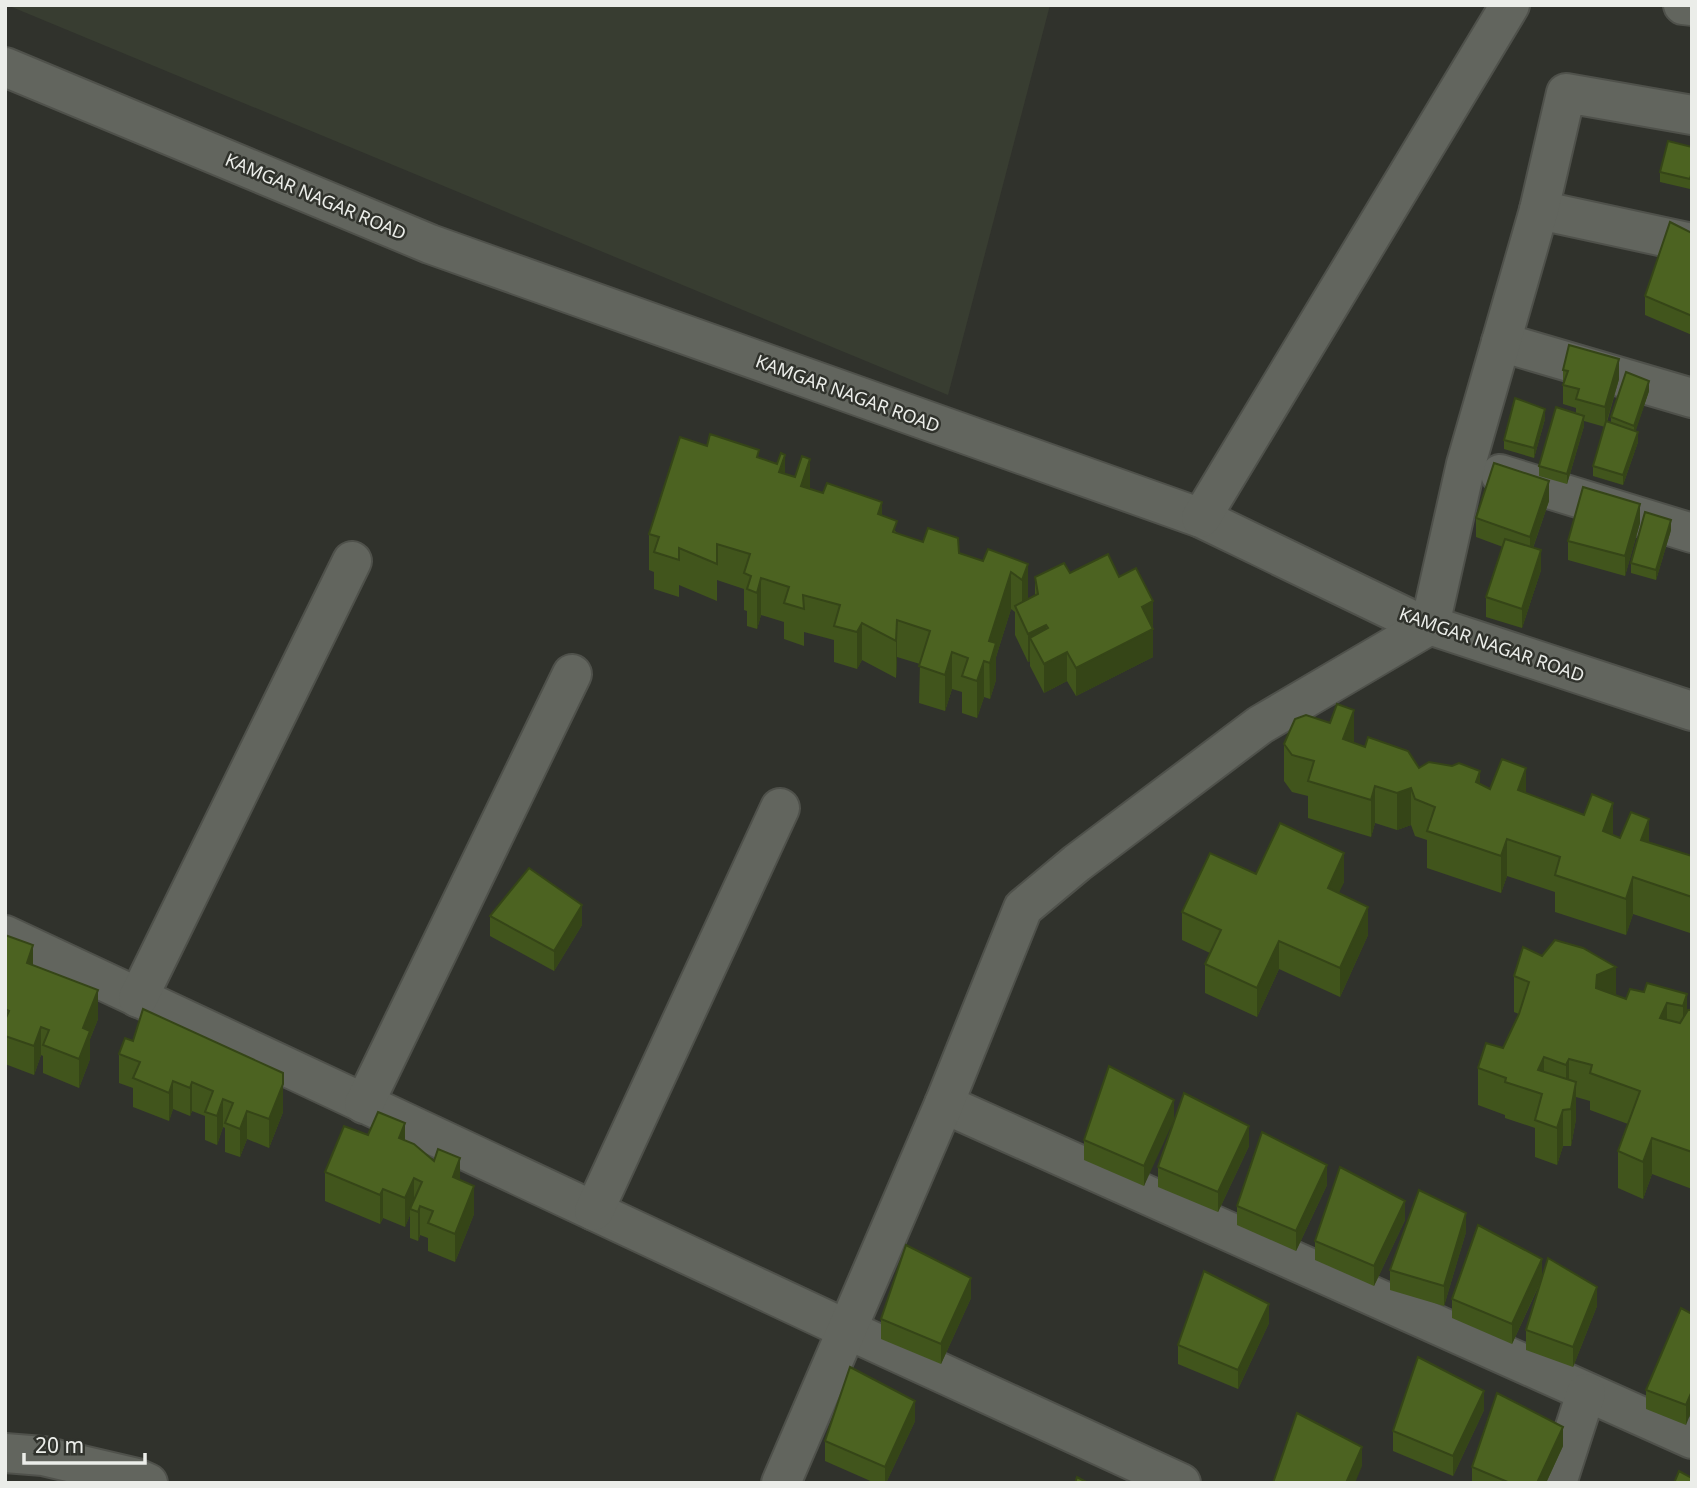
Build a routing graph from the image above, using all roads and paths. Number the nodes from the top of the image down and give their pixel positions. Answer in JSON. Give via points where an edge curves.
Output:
{"nodes":[{"id":1,"x":1510,"y":5,"type":"edge"},
{"id":2,"x":1683,"y":5,"type":"edge"},
{"id":3,"x":1692,"y":6,"type":"edge"},
{"id":4,"x":5,"y":66,"type":"edge"},
{"id":5,"x":1692,"y":115,"type":"edge"},
{"id":6,"x":1539,"y":210,"type":"junction"},
{"id":7,"x":1692,"y":243,"type":"edge"},
{"id":8,"x":1501,"y":342,"type":"junction"},
{"id":9,"x":1692,"y":398,"type":"edge"},
{"id":10,"x":1466,"y":464,"type":"junction"},
{"id":11,"x":1201,"y":518,"type":"junction"},
{"id":12,"x":1692,"y":533,"type":"edge"},
{"id":13,"x":352,"y":561,"type":"dead end"},
{"id":14,"x":1430,"y":625,"type":"junction"},
{"id":15,"x":572,"y":674,"type":"dead end"},
{"id":16,"x":1689,"y":708,"type":"edge"},
{"id":17,"x":780,"y":808,"type":"dead end"},
{"id":18,"x":5,"y":935,"type":"edge"},
{"id":19,"x":138,"y":998,"type":"junction"},
{"id":20,"x":365,"y":1104,"type":"junction"},
{"id":21,"x":944,"y":1104,"type":"junction"},
{"id":22,"x":594,"y":1211,"type":"junction"},
{"id":23,"x":846,"y":1329,"type":"junction"},
{"id":24,"x":1586,"y":1393,"type":"junction"},
{"id":25,"x":1692,"y":1439,"type":"edge"},
{"id":26,"x":5,"y":1453,"type":"edge"},
{"id":27,"x":148,"y":1483,"type":"edge"},
{"id":28,"x":781,"y":1483,"type":"edge"},
{"id":29,"x":1181,"y":1483,"type":"edge"},
{"id":30,"x":1557,"y":1483,"type":"edge"}],
"edges":[{"from":1,"to":11,"type":"street"},
{"from":2,"to":3,"type":"street"},
{"from":4,"to":11,"type":"street","name":"KAMGAR NAGAR ROAD","via":[[430,244]]},
{"from":5,"to":6,"type":"street","via":[[1566,93]]},
{"from":6,"to":7,"type":"street"},
{"from":6,"to":8,"type":"street"},
{"from":8,"to":9,"type":"street"},
{"from":8,"to":10,"type":"street"},
{"from":10,"to":12,"type":"street"},
{"from":10,"to":14,"type":"street"},
{"from":11,"to":14,"type":"street","name":"KAMGAR NAGAR ROAD"},
{"from":13,"to":19,"type":"street"},
{"from":14,"to":16,"type":"street","name":"KAMGAR NAGAR ROAD"},
{"from":14,"to":21,"type":"street","via":[[1261,725],[1023,908]]},
{"from":15,"to":20,"type":"street"},
{"from":17,"to":22,"type":"street"},
{"from":18,"to":19,"type":"street"},
{"from":19,"to":20,"type":"street"},
{"from":20,"to":22,"type":"street"},
{"from":21,"to":23,"type":"street"},
{"from":21,"to":24,"type":"street"},
{"from":22,"to":23,"type":"street"},
{"from":23,"to":28,"type":"street"},
{"from":23,"to":29,"type":"street"},
{"from":24,"to":25,"type":"street"},
{"from":24,"to":30,"type":"street"},
{"from":26,"to":27,"type":"street","via":[[43,1456]]}]}
